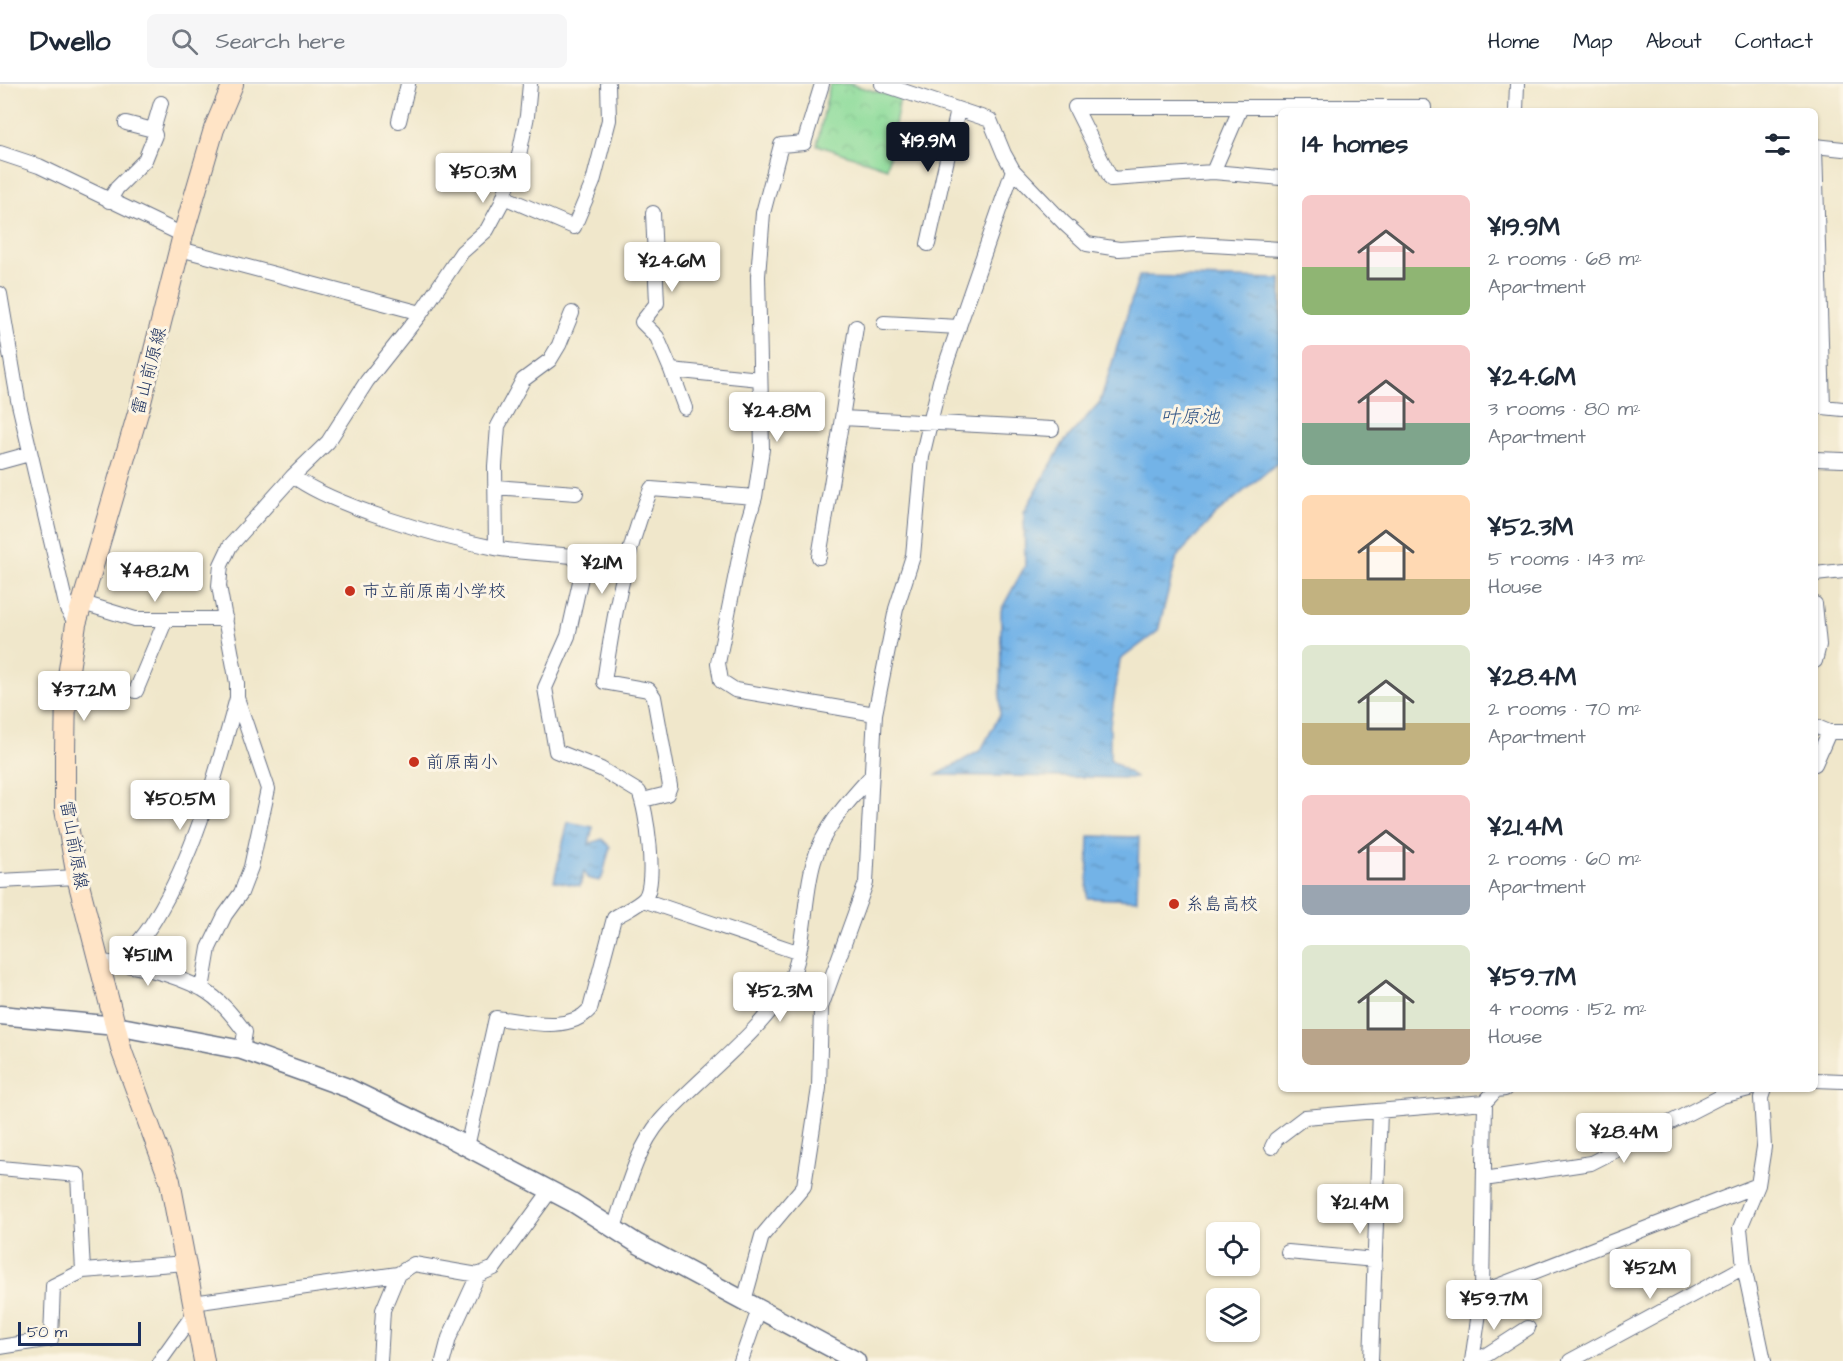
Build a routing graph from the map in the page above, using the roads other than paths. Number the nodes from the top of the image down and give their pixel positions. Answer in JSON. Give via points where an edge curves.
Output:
{"nodes":[{"id":1,"x":233,"y":84,"type":"edge"},
{"id":2,"x":408,"y":84,"type":"edge"},
{"id":3,"x":530,"y":84,"type":"edge"},
{"id":4,"x":608,"y":84,"type":"edge"},
{"id":5,"x":822,"y":84,"type":"edge"},
{"id":6,"x":882,"y":84,"type":"edge"},
{"id":7,"x":1517,"y":84,"type":"edge"},
{"id":8,"x":161,"y":103,"type":"dead end"},
{"id":9,"x":1241,"y":107,"type":"junction"},
{"id":10,"x":1424,"y":108,"type":"edge"},
{"id":11,"x":1516,"y":108,"type":"edge"},
{"id":12,"x":958,"y":110,"type":"junction"},
{"id":13,"x":399,"y":121,"type":"dead end"},
{"id":14,"x":126,"y":123,"type":"dead end"},
{"id":15,"x":153,"y":130,"type":"junction"},
{"id":16,"x":1818,"y":147,"type":"edge"},
{"id":17,"x":1843,"y":149,"type":"edge"},
{"id":18,"x":0,"y":153,"type":"edge"},
{"id":19,"x":1013,"y":170,"type":"junction"},
{"id":20,"x":1213,"y":172,"type":"junction"},
{"id":21,"x":1278,"y":178,"type":"edge"},
{"id":22,"x":504,"y":196,"type":"junction"},
{"id":23,"x":109,"y":201,"type":"junction"},
{"id":24,"x":653,"y":213,"type":"dead end"},
{"id":25,"x":181,"y":242,"type":"junction"},
{"id":26,"x":928,"y":244,"type":"dead end"},
{"id":27,"x":1818,"y":244,"type":"edge"},
{"id":28,"x":1278,"y":249,"type":"edge"},
{"id":29,"x":1,"y":302,"type":"edge"},
{"id":30,"x":421,"y":313,"type":"junction"},
{"id":31,"x":572,"y":313,"type":"dead end"},
{"id":32,"x":884,"y":322,"type":"dead end"},
{"id":33,"x":856,"y":327,"type":"dead end"},
{"id":34,"x":959,"y":327,"type":"junction"},
{"id":35,"x":671,"y":370,"type":"junction"},
{"id":36,"x":760,"y":379,"type":"junction"},
{"id":37,"x":685,"y":408,"type":"dead end"},
{"id":38,"x":1843,"y":408,"type":"edge"},
{"id":39,"x":842,"y":418,"type":"junction"},
{"id":40,"x":931,"y":422,"type":"junction"},
{"id":41,"x":1052,"y":429,"type":"dead end"},
{"id":42,"x":29,"y":454,"type":"junction"},
{"id":43,"x":1818,"y":459,"type":"edge"},
{"id":44,"x":1843,"y":460,"type":"edge"},
{"id":45,"x":0,"y":462,"type":"edge"},
{"id":46,"x":293,"y":476,"type":"junction"},
{"id":47,"x":495,"y":487,"type":"junction"},
{"id":48,"x":576,"y":492,"type":"dead end"},
{"id":49,"x":755,"y":497,"type":"junction"},
{"id":50,"x":496,"y":548,"type":"junction"},
{"id":51,"x":819,"y":557,"type":"dead end"},
{"id":52,"x":1843,"y":571,"type":"edge"},
{"id":53,"x":1818,"y":574,"type":"edge"},
{"id":54,"x":83,"y":603,"type":"junction"},
{"id":55,"x":166,"y":619,"type":"junction"},
{"id":56,"x":226,"y":619,"type":"junction"},
{"id":57,"x":76,"y":624,"type":"junction"},
{"id":58,"x":136,"y":691,"type":"dead end"},
{"id":59,"x":237,"y":698,"type":"junction"},
{"id":60,"x":875,"y":714,"type":"junction"},
{"id":61,"x":1818,"y":727,"type":"edge"},
{"id":62,"x":1836,"y":732,"type":"edge"},
{"id":63,"x":1818,"y":760,"type":"edge"},
{"id":64,"x":872,"y":775,"type":"junction"},
{"id":65,"x":643,"y":800,"type":"junction"},
{"id":66,"x":77,"y":877,"type":"junction"},
{"id":67,"x":0,"y":881,"type":"edge"},
{"id":68,"x":643,"y":900,"type":"junction"},
{"id":69,"x":797,"y":952,"type":"junction"},
{"id":70,"x":99,"y":962,"type":"junction"},
{"id":71,"x":121,"y":963,"type":"junction"},
{"id":72,"x":202,"y":989,"type":"junction"},
{"id":73,"x":0,"y":1015,"type":"edge"},
{"id":74,"x":116,"y":1026,"type":"junction"},
{"id":75,"x":242,"y":1050,"type":"junction"},
{"id":76,"x":1818,"y":1080,"type":"edge"},
{"id":77,"x":1843,"y":1080,"type":"edge"},
{"id":78,"x":1494,"y":1092,"type":"edge"},
{"id":79,"x":1737,"y":1092,"type":"edge"},
{"id":80,"x":1763,"y":1092,"type":"edge"},
{"id":81,"x":1485,"y":1102,"type":"junction"},
{"id":82,"x":1380,"y":1111,"type":"junction"},
{"id":83,"x":1272,"y":1147,"type":"dead end"},
{"id":84,"x":467,"y":1148,"type":"junction"},
{"id":85,"x":0,"y":1168,"type":"edge"},
{"id":86,"x":1484,"y":1179,"type":"junction"},
{"id":87,"x":1758,"y":1185,"type":"junction"},
{"id":88,"x":550,"y":1191,"type":"junction"},
{"id":89,"x":614,"y":1228,"type":"junction"},
{"id":90,"x":1288,"y":1252,"type":"dead end"},
{"id":91,"x":1375,"y":1260,"type":"junction"},
{"id":92,"x":186,"y":1263,"type":"junction"},
{"id":93,"x":1744,"y":1267,"type":"junction"},
{"id":94,"x":83,"y":1270,"type":"junction"},
{"id":95,"x":398,"y":1274,"type":"junction"},
{"id":96,"x":478,"y":1275,"type":"junction"},
{"id":97,"x":1482,"y":1292,"type":"junction"},
{"id":98,"x":752,"y":1305,"type":"junction"},
{"id":99,"x":194,"y":1308,"type":"junction"},
{"id":100,"x":1528,"y":1328,"type":"dead end"},
{"id":101,"x":0,"y":1347,"type":"edge"},
{"id":102,"x":850,"y":1360,"type":"edge"},
{"id":103,"x":1761,"y":1360,"type":"edge"},
{"id":104,"x":160,"y":1361,"type":"edge"},
{"id":105,"x":204,"y":1361,"type":"edge"},
{"id":106,"x":380,"y":1361,"type":"edge"},
{"id":107,"x":443,"y":1361,"type":"edge"},
{"id":108,"x":741,"y":1361,"type":"edge"},
{"id":109,"x":1371,"y":1361,"type":"edge"},
{"id":110,"x":1472,"y":1361,"type":"edge"},
{"id":111,"x":1477,"y":1361,"type":"edge"},
{"id":112,"x":1570,"y":1361,"type":"edge"}],
"edges":[{"from":1,"to":25,"type":"main road","name":"雷山前原線","via":[[214,129]]},
{"from":2,"to":13,"type":"street"},
{"from":3,"to":22,"type":"street","via":[[524,134]]},
{"from":4,"to":22,"type":"street","via":[[609,120],[593,182],[574,227]]},
{"from":5,"to":36,"type":"street","via":[[804,143],[781,145],[763,213],[758,276]]},
{"from":6,"to":12,"type":"street"},
{"from":7,"to":11,"type":"street"},
{"from":8,"to":15,"type":"street"},
{"from":9,"to":10,"type":"street"},
{"from":9,"to":20,"type":"street"},
{"from":9,"to":20,"type":"street","via":[[1075,107],[1111,179]]},
{"from":12,"to":19,"type":"street","via":[[990,120]]},
{"from":12,"to":26,"type":"street"},
{"from":14,"to":15,"type":"street"},
{"from":15,"to":23,"type":"street","via":[[155,135],[145,160]]},
{"from":16,"to":17,"type":"street"},
{"from":18,"to":23,"type":"street","via":[[39,166]]},
{"from":19,"to":28,"type":"street","via":[[1087,244],[1119,249],[1195,244]]},
{"from":19,"to":34,"type":"street"},
{"from":20,"to":21,"type":"street"},
{"from":22,"to":30,"type":"street","via":[[488,230],[462,252]]},
{"from":23,"to":25,"type":"street"},
{"from":24,"to":35,"type":"street","via":[[657,303],[642,322],[657,337]]},
{"from":25,"to":30,"type":"street"},
{"from":25,"to":54,"type":"main road","name":"雷山前原線","via":[[140,406]]},
{"from":27,"to":38,"type":"street","via":[[1823,407]]},
{"from":29,"to":42,"type":"street"},
{"from":30,"to":46,"type":"street","via":[[367,381],[328,442]]},
{"from":31,"to":47,"type":"street","via":[[559,345],[549,360],[523,380],[498,426]]},
{"from":32,"to":34,"type":"street"},
{"from":33,"to":39,"type":"street"},
{"from":34,"to":40,"type":"street"},
{"from":35,"to":36,"type":"street"},
{"from":35,"to":37,"type":"street"},
{"from":36,"to":49,"type":"street","via":[[762,449]]},
{"from":39,"to":40,"type":"street"},
{"from":39,"to":51,"type":"street"},
{"from":40,"to":41,"type":"street"},
{"from":40,"to":60,"type":"street","via":[[922,457],[913,556],[896,609]]},
{"from":42,"to":45,"type":"street"},
{"from":42,"to":57,"type":"street","via":[[67,609]]},
{"from":43,"to":44,"type":"street"},
{"from":46,"to":50,"type":"street","via":[[304,485],[363,509]]},
{"from":46,"to":56,"type":"street","via":[[230,546],[221,565],[219,586]]},
{"from":47,"to":48,"type":"street"},
{"from":47,"to":50,"type":"street"},
{"from":49,"to":60,"type":"street","via":[[718,663],[721,681],[735,690]]},
{"from":49,"to":65,"type":"street","via":[[651,489],[633,533],[616,601],[604,682],[649,690],[654,697],[670,786],[667,794]]},
{"from":50,"to":65,"type":"street","via":[[572,555],[583,568],[568,636],[545,688],[556,751],[633,786]]},
{"from":52,"to":53,"type":"street"},
{"from":54,"to":55,"type":"street","via":[[135,619]]},
{"from":54,"to":57,"type":"main road","name":"雷山前原線"},
{"from":55,"to":56,"type":"street"},
{"from":55,"to":58,"type":"street"},
{"from":56,"to":59,"type":"street"},
{"from":57,"to":66,"type":"main road","name":"雷山前原線","via":[[66,689],[65,809]]},
{"from":59,"to":71,"type":"street","via":[[193,841],[155,920]]},
{"from":59,"to":72,"type":"street","via":[[268,789],[251,867],[241,893],[209,948]]},
{"from":60,"to":64,"type":"street"},
{"from":61,"to":62,"type":"street"},
{"from":62,"to":63,"type":"street"},
{"from":64,"to":69,"type":"street","via":[[831,822],[814,860]]},
{"from":64,"to":98,"type":"street","via":[[866,883],[821,1007],[819,1088],[804,1186],[762,1236]]},
{"from":65,"to":68,"type":"street","via":[[651,855]]},
{"from":66,"to":67,"type":"street"},
{"from":66,"to":70,"type":"main road","name":"雷山前原線"},
{"from":68,"to":69,"type":"street"},
{"from":68,"to":84,"type":"street","via":[[614,918],[590,1009],[581,1019],[556,1024],[496,1018]]},
{"from":69,"to":89,"type":"street","via":[[789,983],[769,1011],[659,1122],[642,1151]]},
{"from":70,"to":71,"type":"street"},
{"from":70,"to":74,"type":"main road","name":"雷山前原線"},
{"from":71,"to":72,"type":"street"},
{"from":72,"to":75,"type":"street","via":[[228,1010],[244,1032]]},
{"from":73,"to":74,"type":"street"},
{"from":74,"to":75,"type":"street"},
{"from":74,"to":92,"type":"main road","name":"雷山前原線","via":[[170,1181]]},
{"from":75,"to":84,"type":"street","via":[[348,1088]]},
{"from":76,"to":77,"type":"street"},
{"from":78,"to":81,"type":"street"},
{"from":79,"to":86,"type":"street","via":[[1722,1096],[1591,1163]]},
{"from":80,"to":87,"type":"street","via":[[1764,1147]]},
{"from":81,"to":82,"type":"street"},
{"from":81,"to":86,"type":"street"},
{"from":82,"to":83,"type":"street","via":[[1305,1117],[1276,1139]]},
{"from":82,"to":91,"type":"street"},
{"from":84,"to":88,"type":"street"},
{"from":85,"to":94,"type":"street","via":[[78,1175]]},
{"from":86,"to":97,"type":"street"},
{"from":87,"to":93,"type":"street","via":[[1740,1228]]},
{"from":87,"to":97,"type":"street"},
{"from":88,"to":89,"type":"street"},
{"from":88,"to":96,"type":"street","via":[[494,1268]]},
{"from":89,"to":98,"type":"street"},
{"from":90,"to":91,"type":"street"},
{"from":91,"to":109,"type":"street"},
{"from":92,"to":94,"type":"street"},
{"from":92,"to":99,"type":"main road","name":"雷山前原線"},
{"from":93,"to":103,"type":"street"},
{"from":93,"to":112,"type":"street"},
{"from":94,"to":101,"type":"street","via":[[53,1286],[51,1339]]},
{"from":95,"to":96,"type":"street","via":[[414,1264]]},
{"from":95,"to":99,"type":"street"},
{"from":95,"to":106,"type":"street","via":[[383,1310]]},
{"from":96,"to":107,"type":"street","via":[[449,1338]]},
{"from":97,"to":110,"type":"street"},
{"from":98,"to":102,"type":"street"},
{"from":98,"to":108,"type":"street"},
{"from":99,"to":104,"type":"street"},
{"from":99,"to":105,"type":"main road","name":"雷山前原線"},
{"from":100,"to":111,"type":"street"}]}
